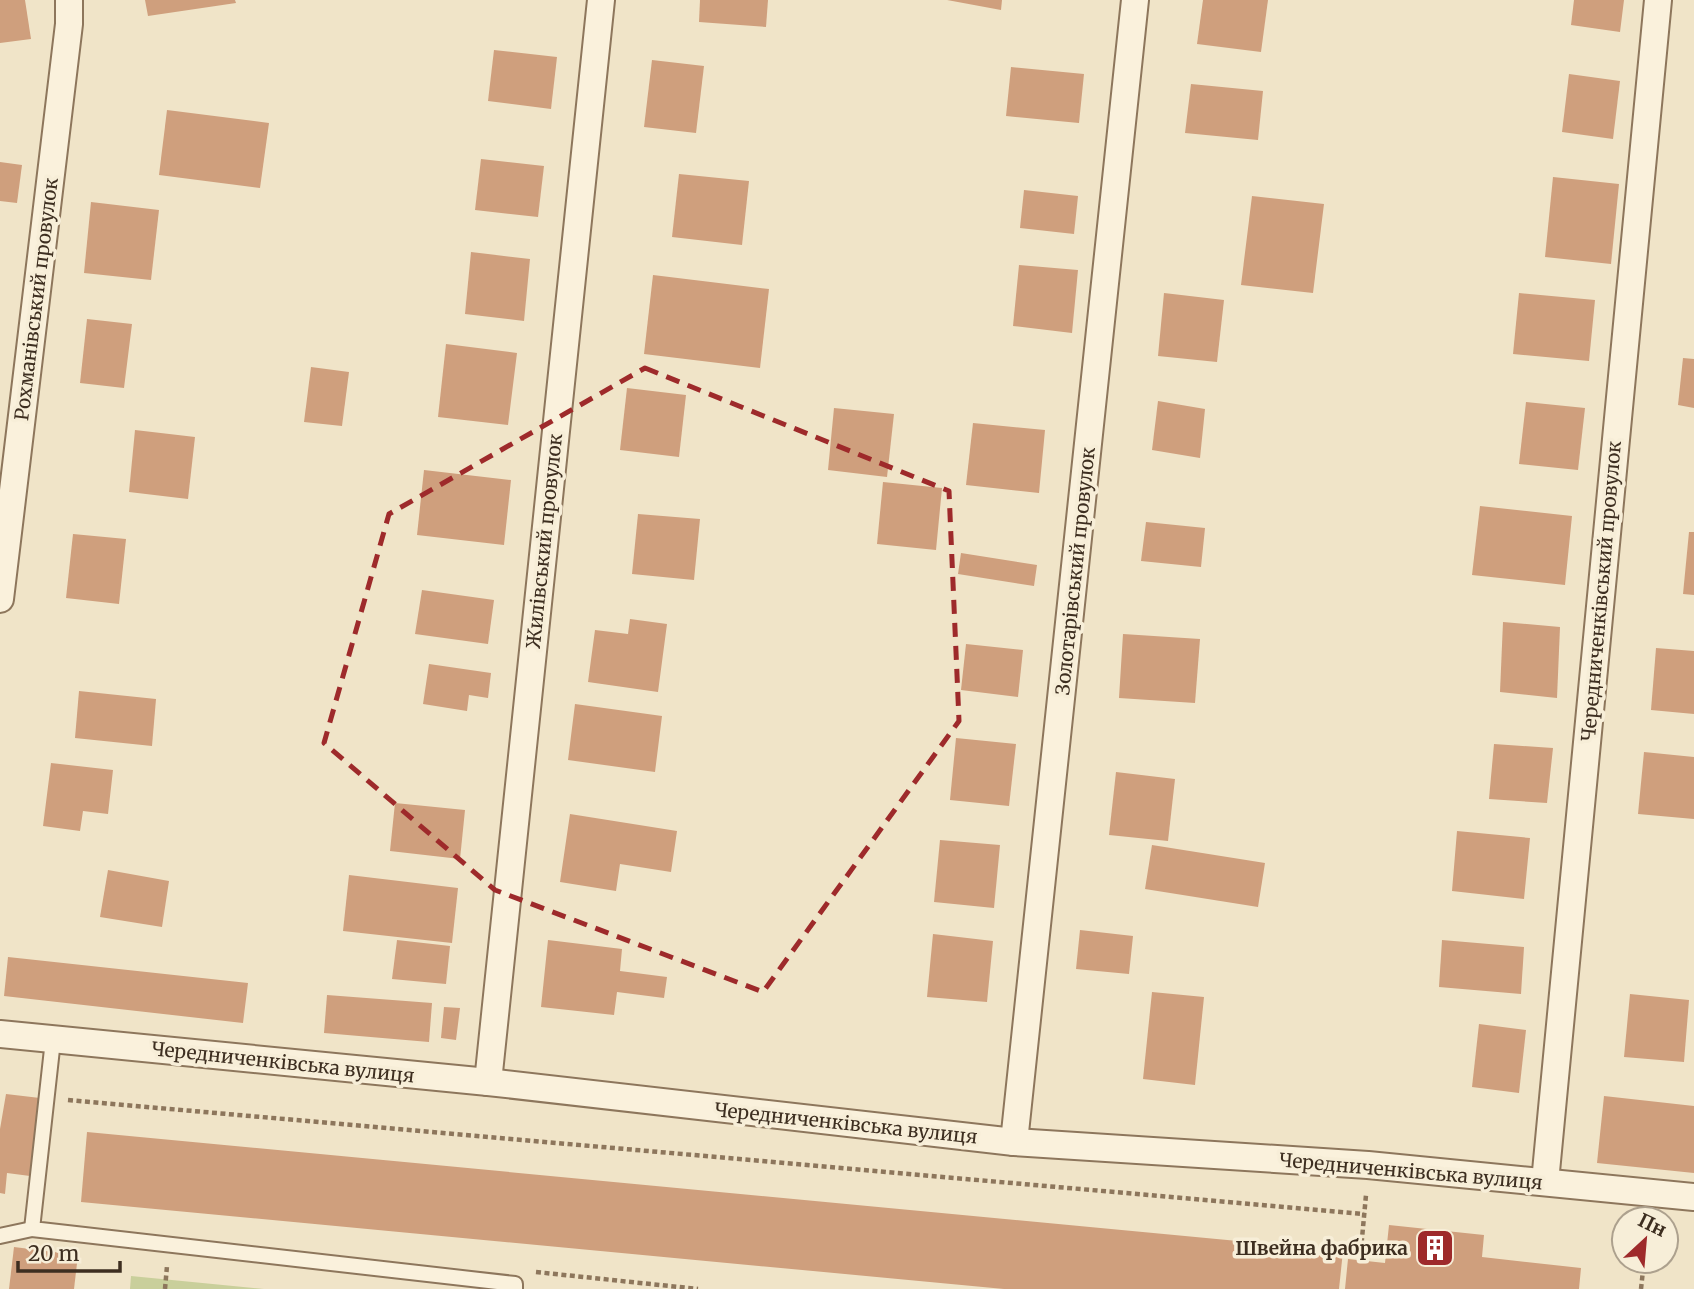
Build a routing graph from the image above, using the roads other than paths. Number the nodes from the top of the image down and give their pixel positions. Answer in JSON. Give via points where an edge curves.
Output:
{"nodes":[{"id":1,"x":69,"y":0,"type":"edge"},
{"id":2,"x":601,"y":0,"type":"edge"},
{"id":3,"x":1135,"y":0,"type":"edge"},
{"id":4,"x":1658,"y":0,"type":"edge"},
{"id":5,"x":0,"y":599,"type":"edge"},
{"id":6,"x":0,"y":1034,"type":"edge"},
{"id":7,"x":53,"y":1040,"type":"junction"},
{"id":8,"x":488,"y":1082,"type":"junction"},
{"id":9,"x":1014,"y":1142,"type":"junction"},
{"id":10,"x":1545,"y":1182,"type":"junction"},
{"id":11,"x":1694,"y":1197,"type":"edge"},
{"id":12,"x":32,"y":1229,"type":"junction"},
{"id":13,"x":0,"y":1236,"type":"edge"},
{"id":14,"x":515,"y":1289,"type":"edge"}],
"edges":[{"from":1,"to":5,"type":"street","name":"Рохманівський провулок"},
{"from":2,"to":8,"type":"street","name":"Жилівський провулок"},
{"from":3,"to":9,"type":"street","name":"Золотарівський провулок"},
{"from":4,"to":10,"type":"street","name":"Чередниченківський провулок"},
{"from":6,"to":7,"type":"street","name":"Чередниченківська вулиця"},
{"from":7,"to":8,"type":"street","name":"Чередниченківська вулиця"},
{"from":7,"to":12,"type":"lane"},
{"from":8,"to":9,"type":"street","name":"Чередниченківська вулиця"},
{"from":9,"to":10,"type":"street","name":"Чередниченківська вулиця","via":[[1368,1165]]},
{"from":10,"to":11,"type":"street","name":"Чередниченківська вулиця"},
{"from":12,"to":13,"type":"lane"},
{"from":12,"to":14,"type":"lane","via":[[515,1284]]}]}
